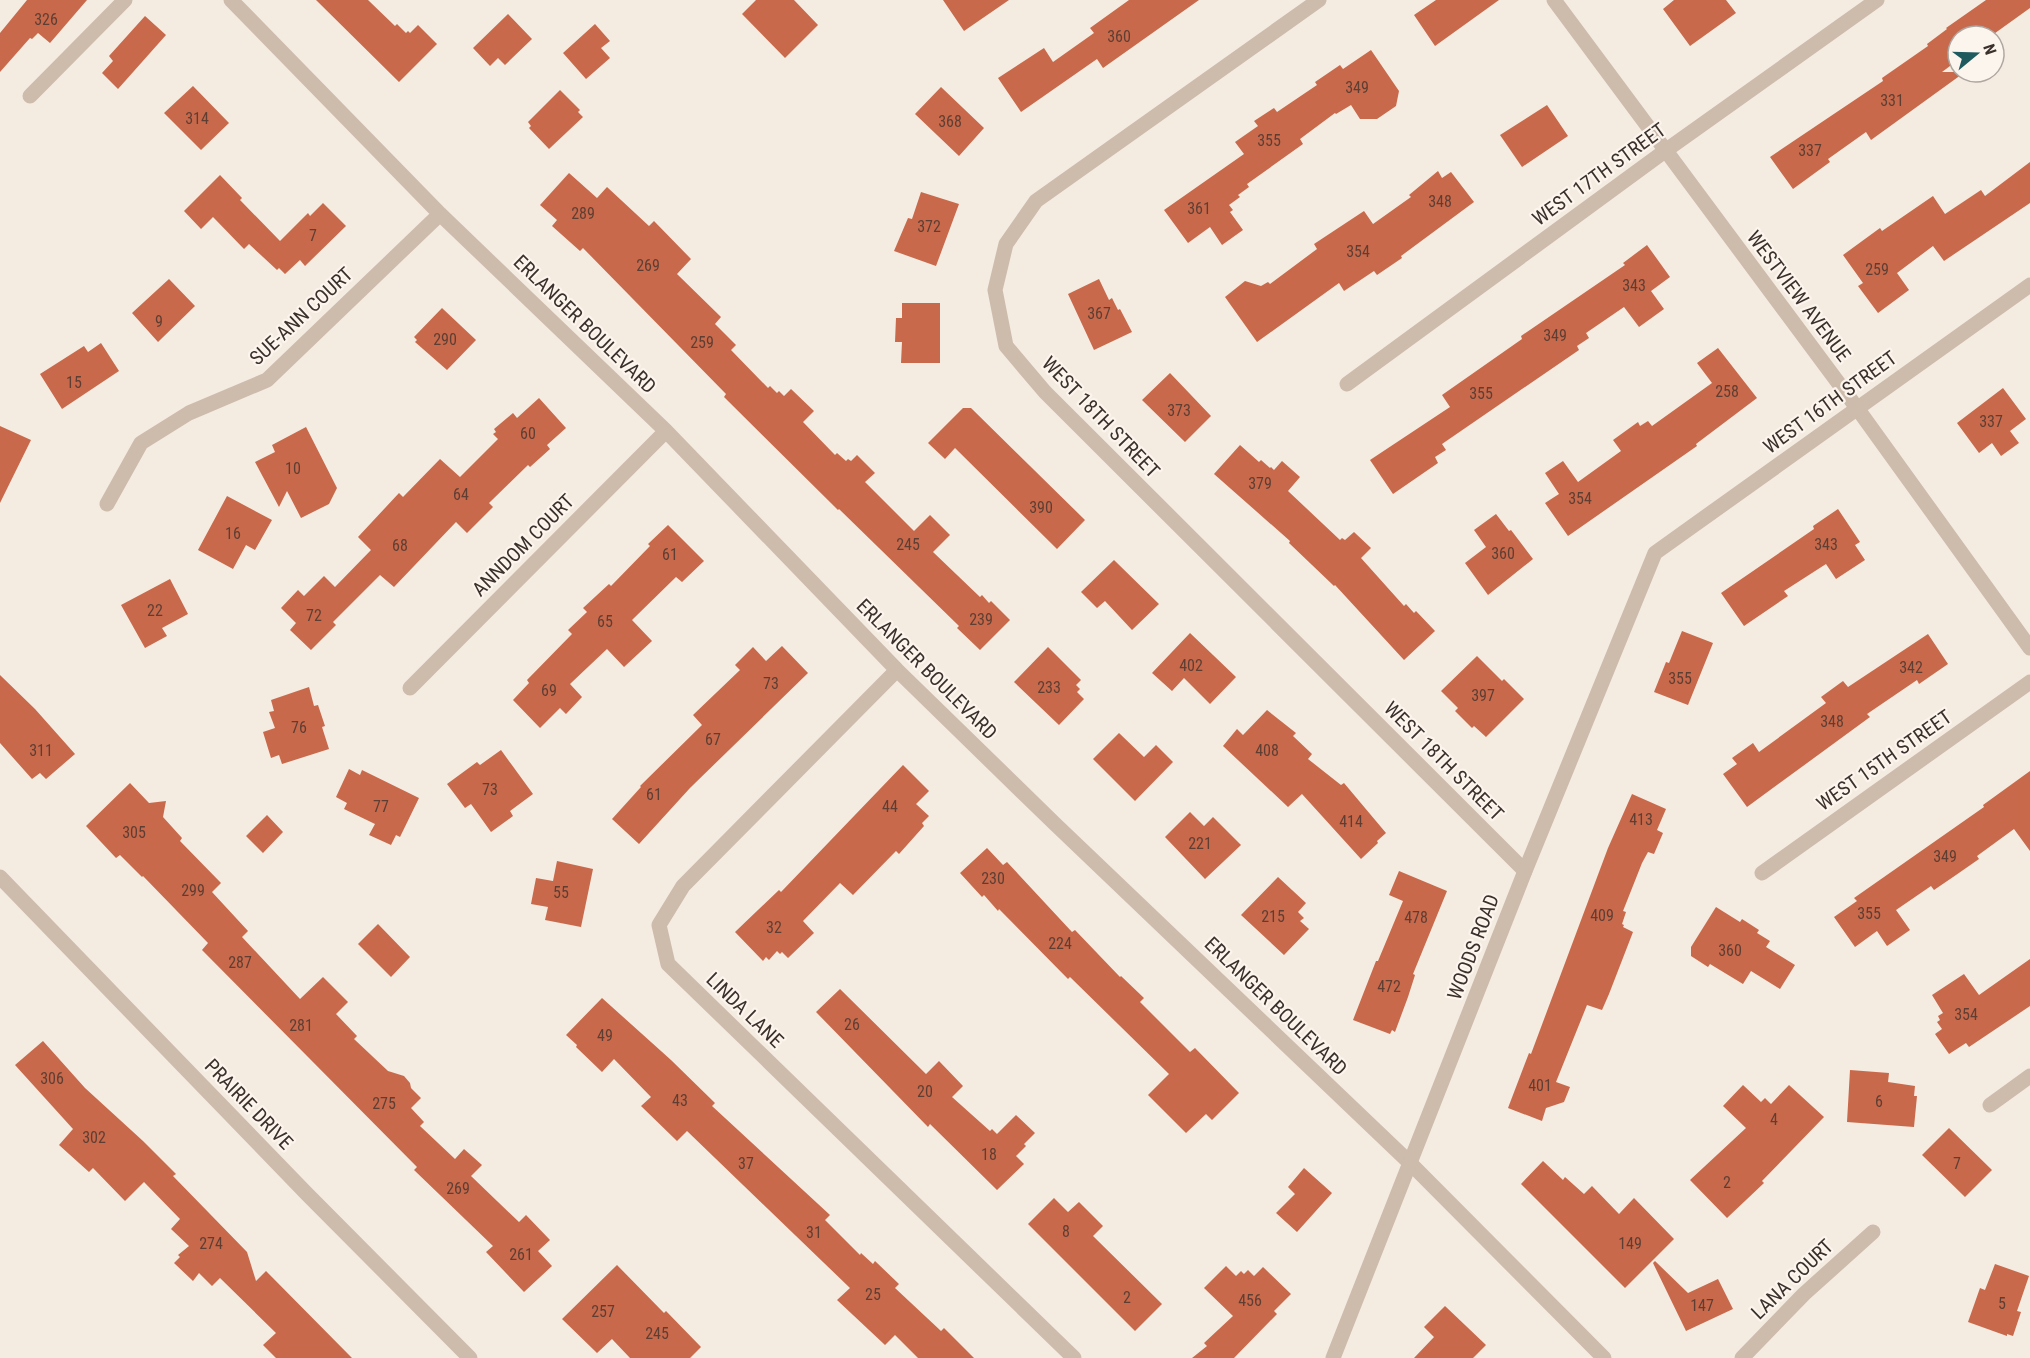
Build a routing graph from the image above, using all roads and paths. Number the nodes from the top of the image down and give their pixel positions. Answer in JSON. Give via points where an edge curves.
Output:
{"nodes":[{"id":1,"x":125,"y":0,"type":"edge"},
{"id":2,"x":231,"y":0,"type":"edge"},
{"id":3,"x":1319,"y":0,"type":"edge"},
{"id":4,"x":1554,"y":0,"type":"edge"},
{"id":5,"x":1877,"y":0,"type":"edge"},
{"id":6,"x":30,"y":96,"type":"dead end"},
{"id":7,"x":1665,"y":151,"type":"junction"},
{"id":8,"x":440,"y":214,"type":"junction"},
{"id":9,"x":2030,"y":285,"type":"edge"},
{"id":10,"x":1347,"y":384,"type":"dead end"},
{"id":11,"x":1857,"y":408,"type":"junction"},
{"id":12,"x":666,"y":431,"type":"junction"},
{"id":13,"x":107,"y":504,"type":"dead end"},
{"id":14,"x":1655,"y":553,"type":"joint"},
{"id":15,"x":2030,"y":648,"type":"edge"},
{"id":16,"x":897,"y":670,"type":"junction"},
{"id":17,"x":2030,"y":682,"type":"edge"},
{"id":18,"x":411,"y":688,"type":"dead end"},
{"id":19,"x":1525,"y":871,"type":"junction"},
{"id":20,"x":1762,"y":873,"type":"dead end"},
{"id":21,"x":0,"y":877,"type":"edge"},
{"id":22,"x":2030,"y":1076,"type":"edge"},
{"id":23,"x":1990,"y":1105,"type":"dead end"},
{"id":24,"x":1410,"y":1163,"type":"junction"},
{"id":25,"x":1873,"y":1232,"type":"dead end"},
{"id":26,"x":470,"y":1358,"type":"edge"},
{"id":27,"x":1074,"y":1358,"type":"edge"},
{"id":28,"x":1333,"y":1358,"type":"edge"},
{"id":29,"x":1604,"y":1358,"type":"edge"},
{"id":30,"x":1742,"y":1358,"type":"edge"}],
"edges":[{"from":1,"to":6,"type":"street"},
{"from":2,"to":8,"type":"street","name":"ERLANGER BOULEVARD"},
{"from":3,"to":19,"type":"street","name":"WEST 18TH STREET","via":[[1036,201],[1006,244],[995,290],[1006,346],[1045,392]]},
{"from":4,"to":7,"type":"street","name":"WESTVIEW AVENUE"},
{"from":5,"to":7,"type":"street","name":"WEST 17TH STREET"},
{"from":7,"to":10,"type":"street","name":"WEST 17TH STREET"},
{"from":7,"to":11,"type":"street","name":"WESTVIEW AVENUE"},
{"from":8,"to":12,"type":"street","name":"ERLANGER BOULEVARD"},
{"from":8,"to":13,"type":"street","name":"SUE-ANN COURT","via":[[267,380],[189,413],[141,443]]},
{"from":9,"to":11,"type":"street","name":"WEST 16TH STREET"},
{"from":11,"to":14,"type":"street","name":"WEST 16TH STREET"},
{"from":11,"to":15,"type":"street","name":"WESTVIEW AVENUE"},
{"from":12,"to":16,"type":"street","name":"ERLANGER BOULEVARD"},
{"from":12,"to":18,"type":"street","name":"ANNDOM COURT"},
{"from":14,"to":19,"type":"street","name":"WOODS ROAD"},
{"from":16,"to":24,"type":"street","name":"ERLANGER BOULEVARD"},
{"from":16,"to":27,"type":"street","name":"LINDA LANE","via":[[683,886],[659,925],[668,964]]},
{"from":17,"to":20,"type":"street","name":"WEST 15TH STREET"},
{"from":19,"to":24,"type":"street","name":"WOODS ROAD"},
{"from":21,"to":26,"type":"street","name":"PRAIRIE DRIVE"},
{"from":22,"to":23,"type":"street"},
{"from":24,"to":28,"type":"street","name":"WOODS ROAD"},
{"from":24,"to":29,"type":"street","name":"ERLANGER BOULEVARD"},
{"from":25,"to":30,"type":"street","name":"LANA COURT","via":[[1804,1294]]}]}
